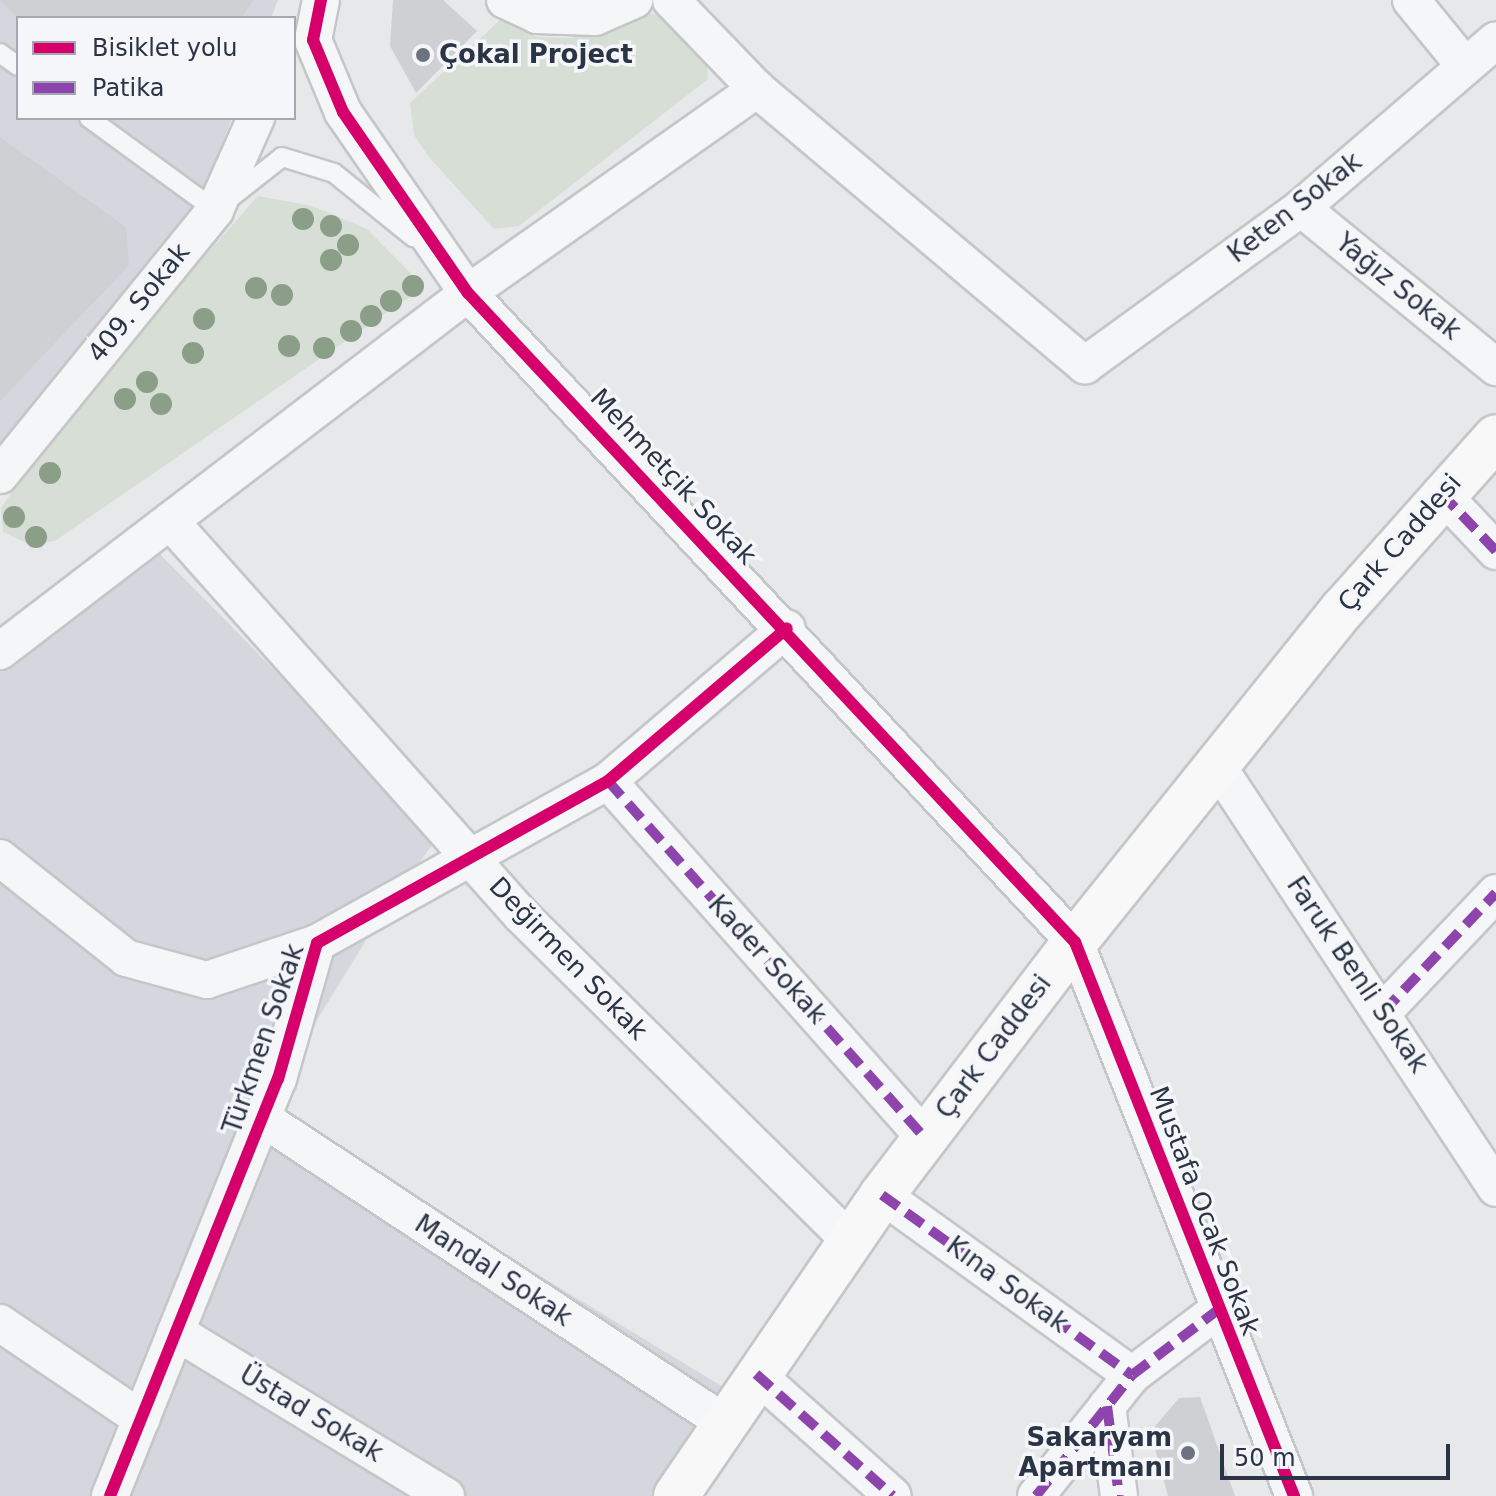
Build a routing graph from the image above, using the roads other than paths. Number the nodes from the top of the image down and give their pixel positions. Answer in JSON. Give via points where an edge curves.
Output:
{"nodes":[{"id":1,"x":309,"y":0,"type":"edge"},
{"id":2,"x":321,"y":0,"type":"edge"},
{"id":3,"x":505,"y":0,"type":"edge"},
{"id":4,"x":634,"y":0,"type":"edge"},
{"id":5,"x":671,"y":0,"type":"edge"},
{"id":6,"x":1411,"y":0,"type":"edge"},
{"id":7,"x":296,"y":28,"type":"edge"},
{"id":8,"x":1496,"y":40,"type":"edge"},
{"id":9,"x":1465,"y":66,"type":"junction"},
{"id":10,"x":757,"y":89,"type":"junction"},
{"id":11,"x":92,"y":120,"type":"edge"},
{"id":12,"x":255,"y":120,"type":"edge"},
{"id":13,"x":1301,"y":208,"type":"junction"},
{"id":14,"x":215,"y":210,"type":"junction"},
{"id":15,"x":468,"y":293,"type":"junction"},
{"id":16,"x":1496,"y":367,"type":"edge"},
{"id":17,"x":1496,"y":437,"type":"edge"},
{"id":18,"x":0,"y":475,"type":"edge"},
{"id":19,"x":1441,"y":493,"type":"junction"},
{"id":20,"x":170,"y":521,"type":"junction"},
{"id":21,"x":1496,"y":551,"type":"edge"},
{"id":22,"x":787,"y":628,"type":"junction"},
{"id":23,"x":0,"y":651,"type":"edge"},
{"id":24,"x":1216,"y":764,"type":"junction"},
{"id":25,"x":608,"y":781,"type":"junction"},
{"id":26,"x":0,"y":858,"type":"edge"},
{"id":27,"x":471,"y":858,"type":"junction"},
{"id":28,"x":1496,"y":893,"type":"edge"},
{"id":29,"x":1075,"y":942,"type":"junction"},
{"id":30,"x":317,"y":943,"type":"junction"},
{"id":31,"x":1383,"y":1012,"type":"junction"},
{"id":32,"x":262,"y":1118,"type":"junction"},
{"id":33,"x":925,"y":1138,"type":"junction"},
{"id":34,"x":1496,"y":1188,"type":"edge"},
{"id":35,"x":882,"y":1195,"type":"junction"},
{"id":36,"x":851,"y":1241,"type":"junction"},
{"id":37,"x":1218,"y":1310,"type":"junction"},
{"id":38,"x":0,"y":1323,"type":"edge"},
{"id":39,"x":176,"y":1332,"type":"junction"},
{"id":40,"x":756,"y":1374,"type":"junction"},
{"id":41,"x":1132,"y":1375,"type":"junction"},
{"id":42,"x":1107,"y":1406,"type":"junction"},
{"id":43,"x":141,"y":1419,"type":"junction"},
{"id":44,"x":725,"y":1423,"type":"junction"},
{"id":45,"x":110,"y":1496,"type":"edge"},
{"id":46,"x":446,"y":1496,"type":"edge"},
{"id":47,"x":676,"y":1496,"type":"edge"},
{"id":48,"x":893,"y":1496,"type":"edge"},
{"id":49,"x":1036,"y":1496,"type":"edge"},
{"id":50,"x":1119,"y":1496,"type":"edge"},
{"id":51,"x":1294,"y":1496,"type":"edge"}],
"edges":[{"from":1,"to":7,"type":"street"},
{"from":2,"to":15,"type":"street","name":"Mehmetçik Sokak","via":[[313,40],[343,112]]},
{"from":3,"to":4,"type":"street","via":[[537,15],[595,17]]},
{"from":5,"to":10,"type":"street"},
{"from":6,"to":9,"type":"street"},
{"from":8,"to":9,"type":"street","name":"Keten Sokak"},
{"from":9,"to":13,"type":"street","name":"Keten Sokak"},
{"from":10,"to":13,"type":"street","name":"Keten Sokak","via":[[1085,365]]},
{"from":10,"to":15,"type":"street"},
{"from":11,"to":14,"type":"lane"},
{"from":12,"to":14,"type":"street","name":"409. Sokak"},
{"from":13,"to":16,"type":"street","name":"Yağız Sokak"},
{"from":14,"to":15,"type":"lane","via":[[282,157],[334,173],[401,224]]},
{"from":14,"to":18,"type":"street","name":"409. Sokak"},
{"from":15,"to":20,"type":"street"},
{"from":15,"to":22,"type":"street","name":"Mehmetçik Sokak"},
{"from":17,"to":19,"type":"main road","name":"Çark Caddesi"},
{"from":19,"to":21,"type":"street"},
{"from":19,"to":24,"type":"main road","name":"Çark Caddesi"},
{"from":20,"to":23,"type":"street"},
{"from":20,"to":27,"type":"street","name":"Değirmen Sokak"},
{"from":22,"to":25,"type":"street","name":"Türkmen Sokak"},
{"from":22,"to":29,"type":"street","name":"Mehmetçik Sokak"},
{"from":24,"to":29,"type":"main road","name":"Çark Caddesi"},
{"from":24,"to":31,"type":"street","name":"Faruk Benli Sokak"},
{"from":25,"to":27,"type":"street","name":"Türkmen Sokak"},
{"from":25,"to":33,"type":"street","name":"Kader Sokak"},
{"from":26,"to":30,"type":"street","via":[[126,958],[207,980]]},
{"from":27,"to":30,"type":"street","name":"Türkmen Sokak"},
{"from":27,"to":36,"type":"street","name":"Değirmen Sokak"},
{"from":28,"to":31,"type":"street"},
{"from":29,"to":33,"type":"main road","name":"Çark Caddesi"},
{"from":29,"to":37,"type":"street","name":"Mustafa Ocak Sokak"},
{"from":30,"to":32,"type":"street","name":"Türkmen Sokak"},
{"from":31,"to":34,"type":"street","name":"Faruk Benli Sokak"},
{"from":32,"to":39,"type":"street","name":"Türkmen Sokak"},
{"from":32,"to":44,"type":"street","name":"Mandal Sokak"},
{"from":33,"to":35,"type":"main road","name":"Çark Caddesi"},
{"from":35,"to":36,"type":"main road","name":"Çark Caddesi"},
{"from":35,"to":41,"type":"street","name":"Kına Sokak"},
{"from":36,"to":40,"type":"main road","name":"Çark Caddesi"},
{"from":37,"to":41,"type":"street"},
{"from":37,"to":51,"type":"street","name":"Mustafa Ocak Sokak"},
{"from":38,"to":43,"type":"street"},
{"from":39,"to":43,"type":"street","name":"Türkmen Sokak"},
{"from":39,"to":46,"type":"street","name":"Üstad Sokak"},
{"from":40,"to":44,"type":"main road","name":"Çark Caddesi"},
{"from":40,"to":48,"type":"street"},
{"from":41,"to":42,"type":"street"},
{"from":42,"to":49,"type":"street"},
{"from":42,"to":50,"type":"street"},
{"from":43,"to":45,"type":"street","name":"Türkmen Sokak"},
{"from":44,"to":47,"type":"main road","name":"Çark Caddesi"}]}
